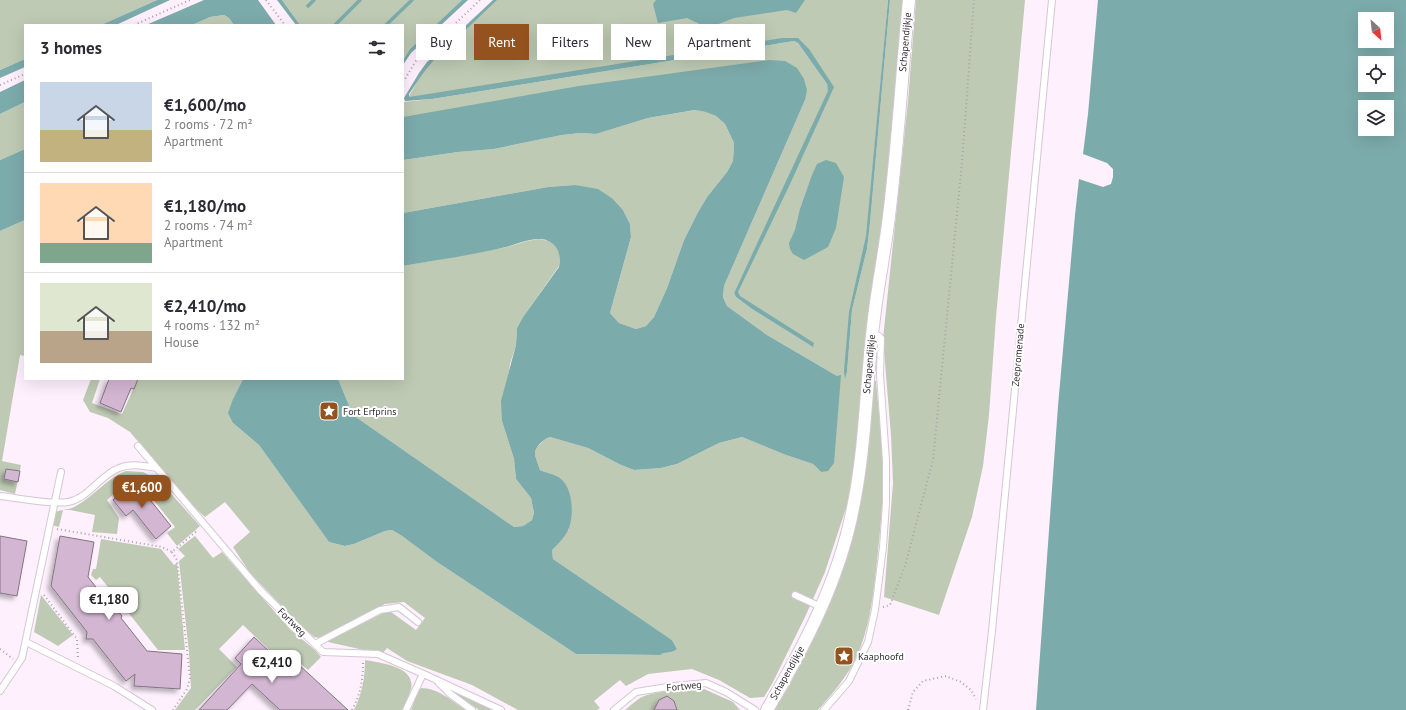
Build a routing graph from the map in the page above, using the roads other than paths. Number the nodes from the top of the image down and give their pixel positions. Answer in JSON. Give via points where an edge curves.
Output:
{"nodes":[{"id":1,"x":909,"y":0,"type":"edge"},
{"id":2,"x":1052,"y":0,"type":"edge"},
{"id":3,"x":872,"y":334,"type":"junction"},
{"id":4,"x":138,"y":446,"type":"dead end"},
{"id":5,"x":156,"y":468,"type":"junction"},
{"id":6,"x":61,"y":472,"type":"dead end"},
{"id":7,"x":0,"y":496,"type":"edge"},
{"id":8,"x":54,"y":502,"type":"junction"},
{"id":9,"x":795,"y":595,"type":"dead end"},
{"id":10,"x":821,"y":607,"type":"junction"},
{"id":11,"x":418,"y":622,"type":"dead end"},
{"id":12,"x":26,"y":642,"type":"junction"},
{"id":13,"x":314,"y":644,"type":"junction"},
{"id":14,"x":423,"y":674,"type":"junction"},
{"id":15,"x":436,"y":679,"type":"junction"},
{"id":16,"x":0,"y":691,"type":"edge"},
{"id":17,"x":152,"y":710,"type":"edge"},
{"id":18,"x":406,"y":710,"type":"edge"},
{"id":19,"x":472,"y":710,"type":"edge"},
{"id":20,"x":501,"y":710,"type":"edge"},
{"id":21,"x":614,"y":710,"type":"edge"},
{"id":22,"x":755,"y":710,"type":"edge"},
{"id":23,"x":767,"y":710,"type":"edge"},
{"id":24,"x":824,"y":710,"type":"edge"},
{"id":25,"x":983,"y":710,"type":"edge"}],
"edges":[{"from":1,"to":3,"type":"street","name":"Schapendijkje","via":[[890,212]]},
{"from":2,"to":25,"type":"lane","name":"Zeepromenade"},
{"from":3,"to":10,"type":"street","name":"Schapendijkje","via":[[863,452],[853,509],[837,568]]},
{"from":3,"to":24,"type":"lane","via":[[877,334],[880,338],[886,461],[884,539],[875,610],[868,642],[849,681]]},
{"from":4,"to":5,"type":"lane","name":"Fortweg"},
{"from":5,"to":8,"type":"lane","via":[[137,465],[119,468],[86,493],[69,501]]},
{"from":5,"to":13,"type":"lane","name":"Fortweg","via":[[260,590]]},
{"from":6,"to":8,"type":"lane"},
{"from":7,"to":8,"type":"lane"},
{"from":8,"to":12,"type":"lane"},
{"from":9,"to":10,"type":"lane"},
{"from":10,"to":23,"type":"street","name":"Schapendijkje","via":[[803,646]]},
{"from":11,"to":13,"type":"lane","via":[[399,607],[380,610]]},
{"from":12,"to":16,"type":"lane","via":[[22,658]]},
{"from":12,"to":17,"type":"lane","via":[[114,686]]},
{"from":13,"to":14,"type":"lane","name":"Fortweg","via":[[323,652],[378,654]]},
{"from":14,"to":15,"type":"lane","name":"Fortweg"},
{"from":14,"to":18,"type":"lane"},
{"from":15,"to":19,"type":"lane","via":[[449,693]]},
{"from":15,"to":20,"type":"lane","name":"Fortweg"},
{"from":21,"to":22,"type":"lane","name":"Fortweg","via":[[636,692],[706,683]]}]}
